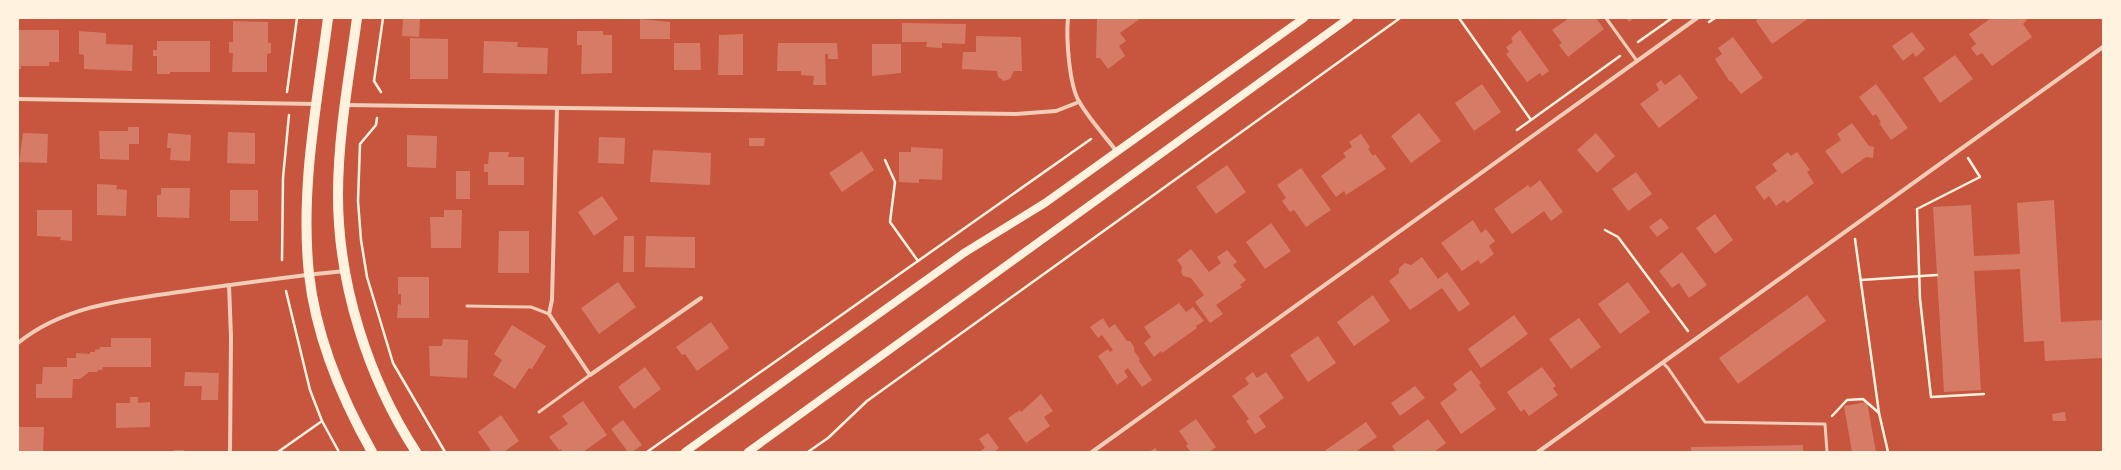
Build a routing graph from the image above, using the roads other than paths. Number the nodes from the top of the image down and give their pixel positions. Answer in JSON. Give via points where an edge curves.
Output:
{"nodes":[{"id":1,"x":328,"y":18,"type":"edge"},
{"id":2,"x":357,"y":18,"type":"edge"},
{"id":3,"x":1068,"y":18,"type":"edge"},
{"id":4,"x":1304,"y":18,"type":"edge"},
{"id":5,"x":1350,"y":18,"type":"edge"},
{"id":6,"x":1606,"y":18,"type":"edge"},
{"id":7,"x":1697,"y":18,"type":"edge"},
{"id":8,"x":2103,"y":47,"type":"edge"},
{"id":9,"x":1637,"y":61,"type":"junction"},
{"id":10,"x":18,"y":98,"type":"edge"},
{"id":11,"x":1079,"y":102,"type":"junction"},
{"id":12,"x":317,"y":104,"type":"junction"},
{"id":13,"x":345,"y":105,"type":"junction"},
{"id":14,"x":557,"y":108,"type":"junction"},
{"id":15,"x":1118,"y":152,"type":"junction"},
{"id":16,"x":346,"y":270,"type":"junction"},
{"id":17,"x":309,"y":274,"type":"junction"},
{"id":18,"x":229,"y":285,"type":"junction"},
{"id":19,"x":701,"y":298,"type":"dead end"},
{"id":20,"x":467,"y":306,"type":"dead end"},
{"id":21,"x":549,"y":314,"type":"junction"},
{"id":22,"x":18,"y":343,"type":"edge"},
{"id":23,"x":1663,"y":363,"type":"junction"},
{"id":24,"x":590,"y":375,"type":"junction"},
{"id":25,"x":539,"y":412,"type":"dead end"},
{"id":26,"x":230,"y":452,"type":"edge"},
{"id":27,"x":372,"y":452,"type":"edge"},
{"id":28,"x":416,"y":452,"type":"edge"},
{"id":29,"x":685,"y":452,"type":"edge"},
{"id":30,"x":748,"y":452,"type":"edge"},
{"id":31,"x":1092,"y":452,"type":"edge"},
{"id":32,"x":1538,"y":452,"type":"edge"},
{"id":33,"x":1827,"y":452,"type":"edge"}],
"edges":[{"from":1,"to":12,"type":"main road"},
{"from":2,"to":13,"type":"main road"},
{"from":3,"to":11,"type":"street","via":[[1068,50]]},
{"from":4,"to":15,"type":"main road"},
{"from":5,"to":30,"type":"main road"},
{"from":6,"to":9,"type":"lane"},
{"from":7,"to":9,"type":"street"},
{"from":8,"to":23,"type":"street"},
{"from":9,"to":31,"type":"street"},
{"from":10,"to":12,"type":"street"},
{"from":11,"to":14,"type":"street","via":[[1056,111],[1016,114]]},
{"from":11,"to":15,"type":"street"},
{"from":12,"to":17,"type":"main road","via":[[307,193]]},
{"from":13,"to":14,"type":"street"},
{"from":13,"to":16,"type":"main road","via":[[338,195]]},
{"from":14,"to":21,"type":"street","via":[[552,300]]},
{"from":15,"to":29,"type":"main road","via":[[1045,203],[964,253]]},
{"from":16,"to":17,"type":"street"},
{"from":16,"to":28,"type":"main road","via":[[356,316],[372,365]]},
{"from":17,"to":18,"type":"street"},
{"from":17,"to":27,"type":"main road","via":[[327,353],[346,401]]},
{"from":18,"to":22,"type":"street","via":[[97,305],[51,321]]},
{"from":18,"to":26,"type":"street"},
{"from":19,"to":24,"type":"street"},
{"from":20,"to":21,"type":"lane","via":[[531,307]]},
{"from":21,"to":24,"type":"street"},
{"from":23,"to":32,"type":"street"},
{"from":23,"to":33,"type":"lane","via":[[1705,422],[1825,424]]},
{"from":24,"to":25,"type":"lane"}]}
